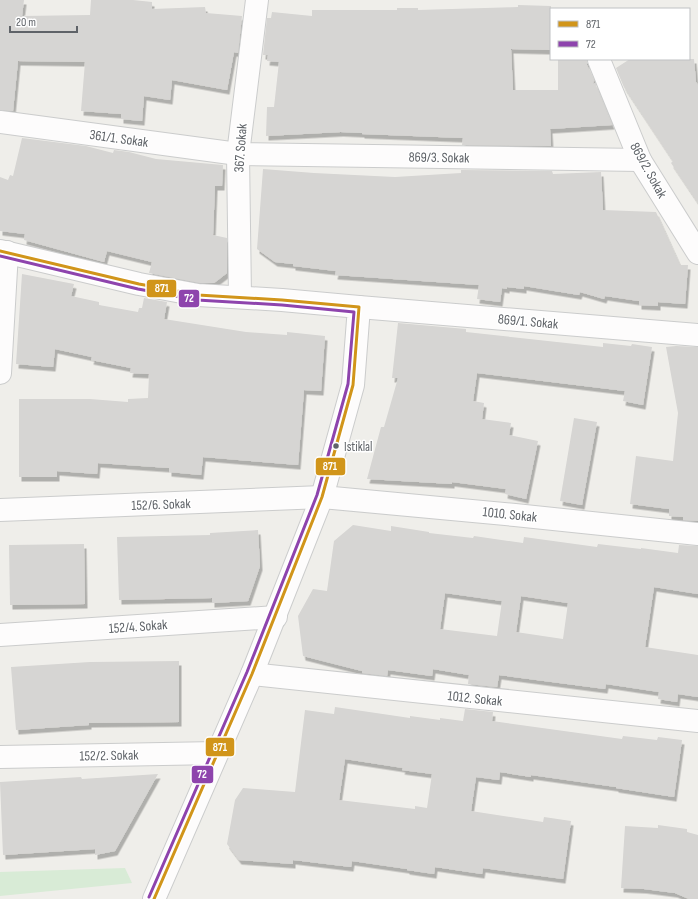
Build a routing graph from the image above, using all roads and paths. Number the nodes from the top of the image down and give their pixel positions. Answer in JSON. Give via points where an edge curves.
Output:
{"nodes":[{"id":1,"x":257,"y":0,"type":"edge"},
{"id":2,"x":600,"y":60,"type":"dead end"},
{"id":3,"x":0,"y":122,"type":"edge"},
{"id":4,"x":238,"y":154,"type":"junction"},
{"id":5,"x":640,"y":160,"type":"junction"},
{"id":6,"x":3,"y":252,"type":"edge"},
{"id":7,"x":698,"y":253,"type":"edge"},
{"id":8,"x":240,"y":297,"type":"junction"},
{"id":9,"x":359,"y":307,"type":"junction"},
{"id":10,"x":698,"y":335,"type":"edge"},
{"id":11,"x":0,"y":374,"type":"edge"},
{"id":12,"x":322,"y":497,"type":"junction"},
{"id":13,"x":0,"y":510,"type":"edge"},
{"id":14,"x":698,"y":534,"type":"edge"},
{"id":15,"x":276,"y":617,"type":"junction"},
{"id":16,"x":0,"y":635,"type":"edge"},
{"id":17,"x":252,"y":674,"type":"junction"},
{"id":18,"x":698,"y":721,"type":"edge"},
{"id":19,"x":218,"y":753,"type":"junction"},
{"id":20,"x":0,"y":757,"type":"edge"},
{"id":21,"x":154,"y":899,"type":"edge"}],
"edges":[{"from":1,"to":4,"type":"street","name":"367. Sokak"},
{"from":2,"to":5,"type":"street","name":"869/2. Sokak"},
{"from":3,"to":4,"type":"street","name":"361/1. Sokak"},
{"from":4,"to":5,"type":"street","name":"869/3. Sokak"},
{"from":4,"to":8,"type":"street","name":"367. Sokak"},
{"from":5,"to":7,"type":"street","name":"869/2. Sokak"},
{"from":6,"to":8,"type":"street","name":"869/1. Sokak","via":[[139,284],[198,295]]},
{"from":6,"to":11,"type":"street"},
{"from":8,"to":9,"type":"street","name":"869/1. Sokak"},
{"from":9,"to":10,"type":"street","name":"869/1. Sokak"},
{"from":9,"to":12,"type":"street","via":[[354,385]]},
{"from":12,"to":13,"type":"street","name":"152/6. Sokak"},
{"from":12,"to":14,"type":"street","name":"1010. Sokak"},
{"from":12,"to":15,"type":"street"},
{"from":15,"to":16,"type":"street","name":"152/4. Sokak"},
{"from":15,"to":17,"type":"street"},
{"from":17,"to":18,"type":"street","name":"1012. Sokak"},
{"from":17,"to":19,"type":"street"},
{"from":19,"to":20,"type":"street","name":"152/2. Sokak"},
{"from":19,"to":21,"type":"street"}]}
